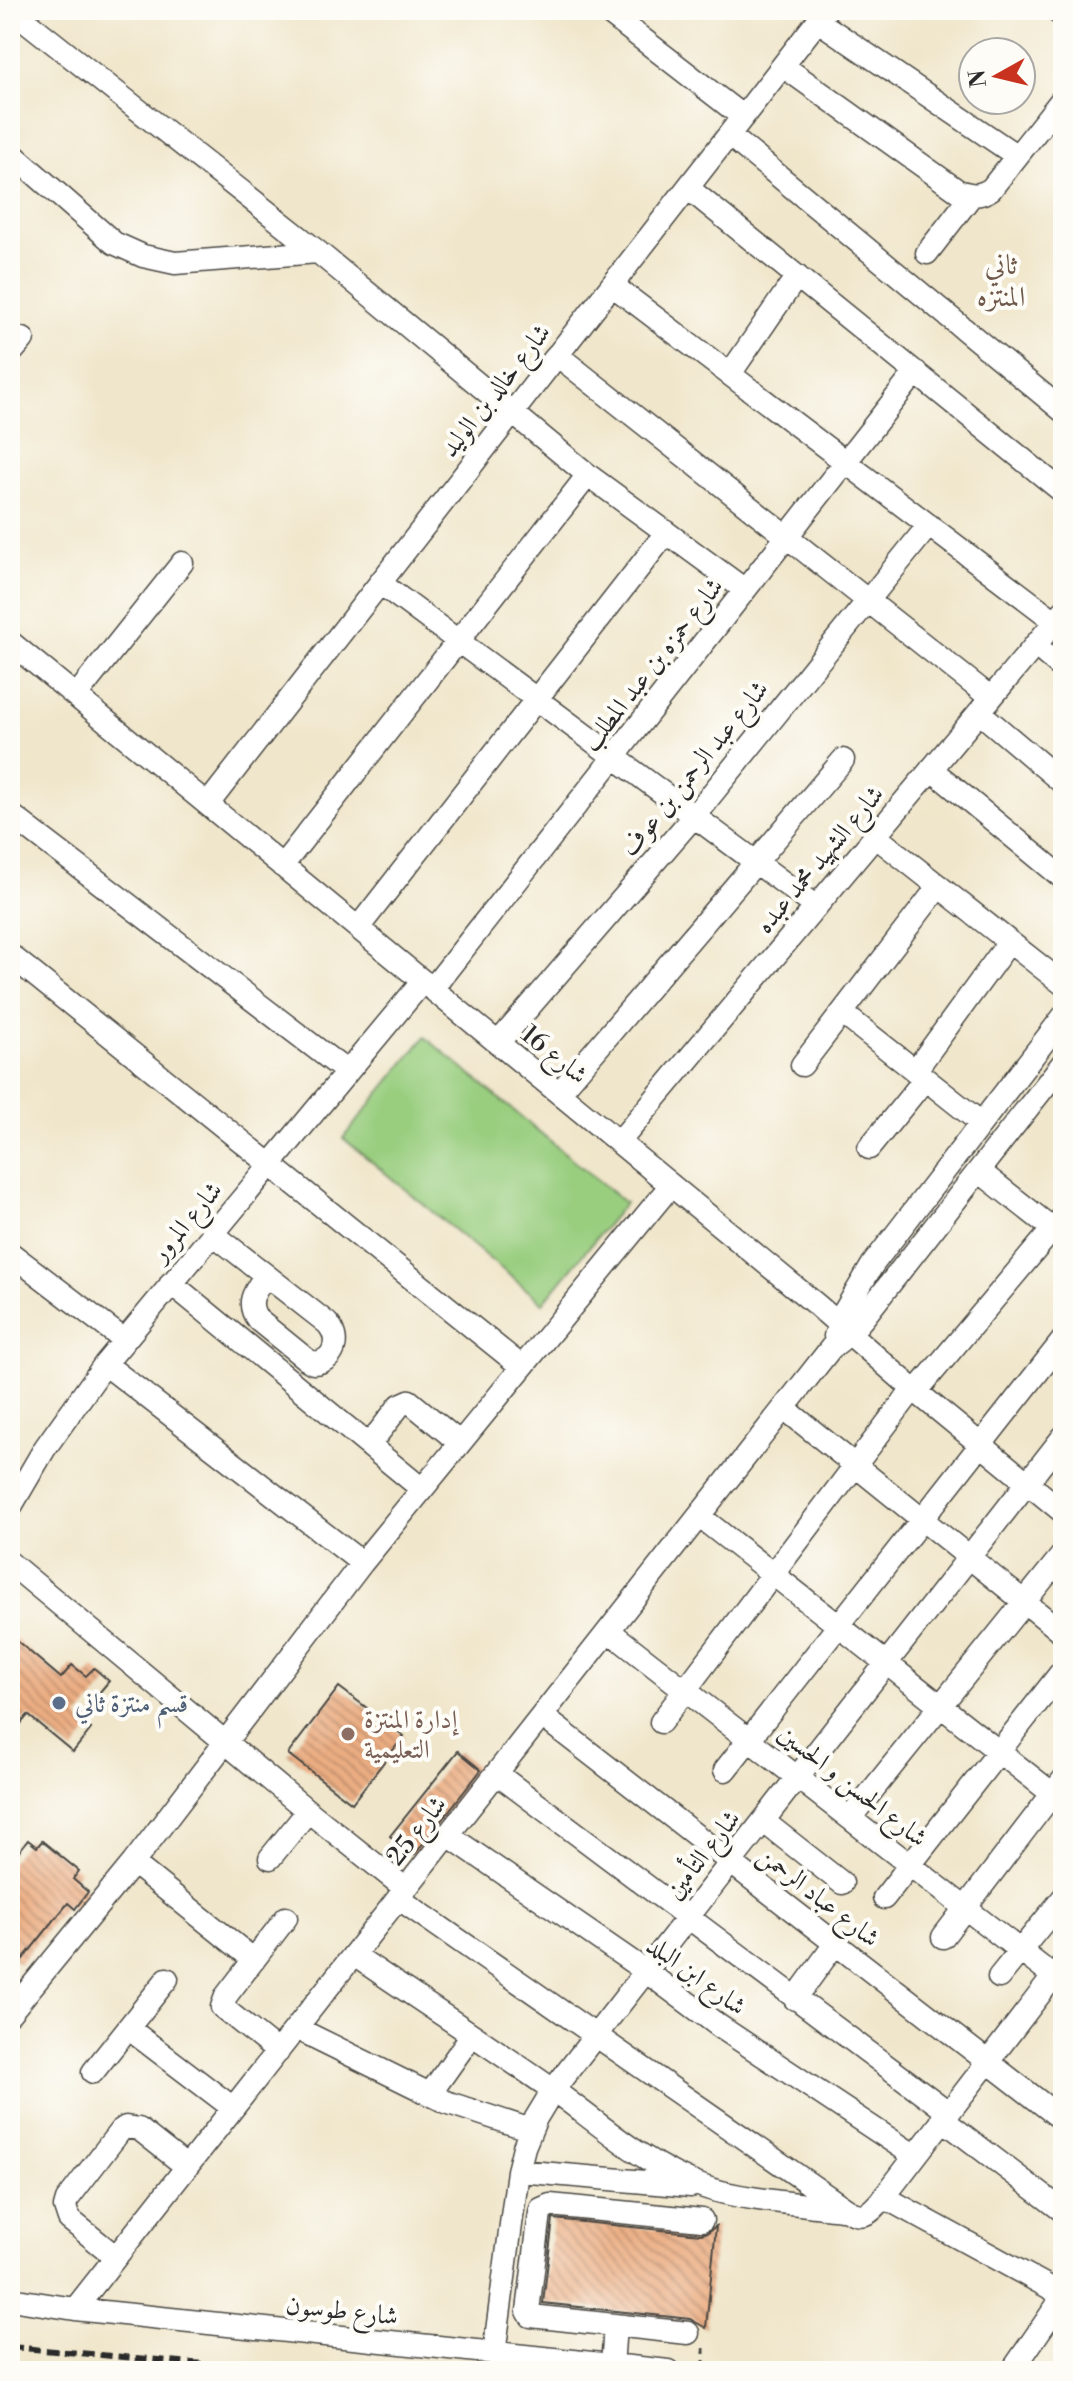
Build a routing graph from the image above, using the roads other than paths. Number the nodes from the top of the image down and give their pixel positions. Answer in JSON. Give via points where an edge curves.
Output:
{"nodes":[{"id":1,"x":12,"y":10,"type":"edge"},
{"id":2,"x":605,"y":10,"type":"edge"},
{"id":3,"x":1055,"y":10,"type":"edge"},
{"id":4,"x":822,"y":16,"type":"edge"},
{"id":5,"x":1063,"y":16,"type":"edge"},
{"id":6,"x":783,"y":66,"type":"junction"},
{"id":7,"x":1063,"y":98,"type":"edge"},
{"id":8,"x":736,"y":126,"type":"junction"},
{"id":9,"x":10,"y":152,"type":"edge"},
{"id":10,"x":1017,"y":156,"type":"junction"},
{"id":11,"x":688,"y":188,"type":"junction"},
{"id":12,"x":971,"y":196,"type":"junction"},
{"id":13,"x":318,"y":252,"type":"junction"},
{"id":14,"x":927,"y":253,"type":"dead end"},
{"id":15,"x":797,"y":276,"type":"junction"},
{"id":16,"x":612,"y":285,"type":"junction"},
{"id":17,"x":557,"y":355,"type":"junction"},
{"id":18,"x":916,"y":372,"type":"junction"},
{"id":19,"x":730,"y":374,"type":"junction"},
{"id":20,"x":1063,"y":411,"type":"edge"},
{"id":21,"x":512,"y":412,"type":"junction"},
{"id":22,"x":846,"y":462,"type":"junction"},
{"id":23,"x":588,"y":475,"type":"junction"},
{"id":24,"x":1063,"y":492,"type":"edge"},
{"id":25,"x":929,"y":525,"type":"junction"},
{"id":26,"x":666,"y":533,"type":"junction"},
{"id":27,"x":787,"y":537,"type":"junction"},
{"id":28,"x":182,"y":563,"type":"dead end"},
{"id":29,"x":380,"y":583,"type":"junction"},
{"id":30,"x":745,"y":590,"type":"junction"},
{"id":31,"x":867,"y":600,"type":"junction"},
{"id":32,"x":1059,"y":616,"type":"edge"},
{"id":33,"x":458,"y":640,"type":"junction"},
{"id":34,"x":10,"y":642,"type":"edge"},
{"id":35,"x":1035,"y":645,"type":"junction"},
{"id":36,"x":1063,"y":669,"type":"edge"},
{"id":37,"x":76,"y":696,"type":"junction"},
{"id":38,"x":537,"y":699,"type":"junction"},
{"id":39,"x":985,"y":705,"type":"junction"},
{"id":40,"x":615,"y":757,"type":"junction"},
{"id":41,"x":843,"y":760,"type":"dead end"},
{"id":42,"x":931,"y":769,"type":"junction"},
{"id":43,"x":1063,"y":783,"type":"edge"},
{"id":44,"x":208,"y":804,"type":"junction"},
{"id":45,"x":10,"y":814,"type":"edge"},
{"id":46,"x":694,"y":816,"type":"junction"},
{"id":47,"x":875,"y":836,"type":"junction"},
{"id":48,"x":754,"y":861,"type":"junction"},
{"id":49,"x":282,"y":866,"type":"junction"},
{"id":50,"x":1063,"y":878,"type":"edge"},
{"id":51,"x":939,"y":886,"type":"junction"},
{"id":52,"x":815,"y":906,"type":"junction"},
{"id":53,"x":358,"y":928,"type":"junction"},
{"id":54,"x":1009,"y":942,"type":"junction"},
{"id":55,"x":10,"y":955,"type":"edge"},
{"id":56,"x":1063,"y":984,"type":"edge"},
{"id":57,"x":428,"y":985,"type":"junction"},
{"id":58,"x":842,"y":1013,"type":"junction"},
{"id":59,"x":1063,"y":1017,"type":"edge"},
{"id":60,"x":498,"y":1043,"type":"junction"},
{"id":61,"x":802,"y":1065,"type":"dead end"},
{"id":62,"x":1062,"y":1065,"type":"edge"},
{"id":63,"x":347,"y":1072,"type":"junction"},
{"id":64,"x":920,"y":1075,"type":"junction"},
{"id":65,"x":559,"y":1093,"type":"junction"},
{"id":66,"x":981,"y":1123,"type":"junction"},
{"id":67,"x":619,"y":1142,"type":"junction"},
{"id":68,"x":869,"y":1148,"type":"dead end"},
{"id":69,"x":269,"y":1165,"type":"junction"},
{"id":70,"x":979,"y":1171,"type":"junction"},
{"id":71,"x":671,"y":1185,"type":"junction"},
{"id":72,"x":1060,"y":1228,"type":"edge"},
{"id":73,"x":212,"y":1233,"type":"junction"},
{"id":74,"x":10,"y":1253,"type":"edge"},
{"id":75,"x":266,"y":1275,"type":"dead end"},
{"id":76,"x":171,"y":1283,"type":"junction"},
{"id":77,"x":844,"y":1328,"type":"junction"},
{"id":78,"x":124,"y":1340,"type":"junction"},
{"id":79,"x":1063,"y":1340,"type":"edge"},
{"id":80,"x":105,"y":1364,"type":"junction"},
{"id":81,"x":522,"y":1367,"type":"junction"},
{"id":82,"x":915,"y":1391,"type":"junction"},
{"id":83,"x":784,"y":1408,"type":"junction"},
{"id":84,"x":1063,"y":1437,"type":"edge"},
{"id":85,"x":460,"y":1443,"type":"junction"},
{"id":86,"x":369,"y":1445,"type":"junction"},
{"id":87,"x":982,"y":1445,"type":"junction"},
{"id":88,"x":855,"y":1466,"type":"junction"},
{"id":89,"x":1028,"y":1483,"type":"junction"},
{"id":90,"x":422,"y":1489,"type":"junction"},
{"id":91,"x":10,"y":1508,"type":"edge"},
{"id":92,"x":1063,"y":1512,"type":"edge"},
{"id":93,"x":699,"y":1516,"type":"junction"},
{"id":94,"x":923,"y":1520,"type":"junction"},
{"id":95,"x":1063,"y":1554,"type":"edge"},
{"id":96,"x":970,"y":1558,"type":"junction"},
{"id":97,"x":10,"y":1563,"type":"edge"},
{"id":98,"x":362,"y":1563,"type":"junction"},
{"id":99,"x":773,"y":1574,"type":"junction"},
{"id":100,"x":1025,"y":1602,"type":"junction"},
{"id":101,"x":839,"y":1626,"type":"junction"},
{"id":102,"x":609,"y":1631,"type":"junction"},
{"id":103,"x":1063,"y":1633,"type":"edge"},
{"id":104,"x":887,"y":1663,"type":"junction"},
{"id":105,"x":1063,"y":1670,"type":"edge"},
{"id":106,"x":685,"y":1690,"type":"junction"},
{"id":107,"x":940,"y":1706,"type":"junction"},
{"id":108,"x":542,"y":1716,"type":"junction"},
{"id":109,"x":661,"y":1722,"type":"dead end"},
{"id":110,"x":749,"y":1740,"type":"junction"},
{"id":111,"x":227,"y":1741,"type":"junction"},
{"id":112,"x":999,"y":1751,"type":"junction"},
{"id":113,"x":725,"y":1770,"type":"dead end"},
{"id":114,"x":497,"y":1774,"type":"junction"},
{"id":115,"x":797,"y":1777,"type":"junction"},
{"id":116,"x":1059,"y":1792,"type":"edge"},
{"id":117,"x":308,"y":1811,"type":"junction"},
{"id":118,"x":850,"y":1818,"type":"junction"},
{"id":119,"x":763,"y":1821,"type":"junction"},
{"id":120,"x":448,"y":1835,"type":"junction"},
{"id":121,"x":270,"y":1858,"type":"dead end"},
{"id":122,"x":731,"y":1862,"type":"junction"},
{"id":123,"x":133,"y":1863,"type":"junction"},
{"id":124,"x":909,"y":1864,"type":"junction"},
{"id":125,"x":842,"y":1883,"type":"dead end"},
{"id":126,"x":402,"y":1894,"type":"junction"},
{"id":127,"x":884,"y":1898,"type":"dead end"},
{"id":128,"x":1063,"y":1898,"type":"edge"},
{"id":129,"x":965,"y":1907,"type":"junction"},
{"id":130,"x":688,"y":1917,"type":"junction"},
{"id":131,"x":286,"y":1918,"type":"dead end"},
{"id":132,"x":943,"y":1937,"type":"dead end"},
{"id":133,"x":835,"y":1944,"type":"junction"},
{"id":134,"x":1020,"y":1951,"type":"junction"},
{"id":135,"x":354,"y":1955,"type":"junction"},
{"id":136,"x":254,"y":1960,"type":"junction"},
{"id":137,"x":644,"y":1970,"type":"junction"},
{"id":138,"x":1060,"y":1975,"type":"edge"},
{"id":139,"x":999,"y":1977,"type":"dead end"},
{"id":140,"x":167,"y":1979,"type":"dead end"},
{"id":141,"x":795,"y":1999,"type":"junction"},
{"id":142,"x":10,"y":2013,"type":"edge"},
{"id":143,"x":128,"y":2028,"type":"junction"},
{"id":144,"x":296,"y":2028,"type":"junction"},
{"id":145,"x":594,"y":2035,"type":"junction"},
{"id":146,"x":471,"y":2036,"type":"junction"},
{"id":147,"x":278,"y":2052,"type":"junction"},
{"id":148,"x":988,"y":2061,"type":"junction"},
{"id":149,"x":93,"y":2072,"type":"dead end"},
{"id":150,"x":553,"y":2090,"type":"junction"},
{"id":151,"x":430,"y":2094,"type":"junction"},
{"id":152,"x":233,"y":2108,"type":"junction"},
{"id":153,"x":945,"y":2116,"type":"junction"},
{"id":154,"x":1063,"y":2120,"type":"edge"},
{"id":155,"x":531,"y":2130,"type":"junction"},
{"id":156,"x":915,"y":2156,"type":"junction"},
{"id":157,"x":187,"y":2167,"type":"junction"},
{"id":158,"x":518,"y":2171,"type":"junction"},
{"id":159,"x":704,"y":2187,"type":"junction"},
{"id":160,"x":884,"y":2197,"type":"junction"},
{"id":161,"x":1063,"y":2211,"type":"edge"},
{"id":162,"x":854,"y":2213,"type":"junction"},
{"id":163,"x":702,"y":2220,"type":"dead end"},
{"id":164,"x":116,"y":2257,"type":"junction"},
{"id":165,"x":10,"y":2299,"type":"edge"},
{"id":166,"x":75,"y":2309,"type":"junction"},
{"id":167,"x":615,"y":2326,"type":"junction"},
{"id":168,"x":688,"y":2333,"type":"dead end"},
{"id":169,"x":494,"y":2354,"type":"junction"},
{"id":170,"x":612,"y":2366,"type":"junction"},
{"id":171,"x":669,"y":2371,"type":"edge"},
{"id":172,"x":1012,"y":2371,"type":"edge"}],
"edges":[{"from":1,"to":13,"type":"street"},
{"from":2,"to":8,"type":"street"},
{"from":3,"to":5,"type":"street"},
{"from":4,"to":6,"type":"street","name":"شارع خالد بن الوليد"},
{"from":4,"to":10,"type":"street"},
{"from":6,"to":8,"type":"street","name":"شارع خالد بن الوليد"},
{"from":6,"to":12,"type":"street"},
{"from":7,"to":10,"type":"street"},
{"from":8,"to":11,"type":"street","name":"شارع خالد بن الوليد"},
{"from":8,"to":20,"type":"street"},
{"from":9,"to":13,"type":"street","via":[[114,243],[143,256],[175,263]]},
{"from":10,"to":12,"type":"street","via":[[991,189]]},
{"from":11,"to":15,"type":"street"},
{"from":11,"to":16,"type":"street","name":"شارع خالد بن الوليد"},
{"from":12,"to":14,"type":"street"},
{"from":13,"to":21,"type":"street"},
{"from":15,"to":18,"type":"street"},
{"from":15,"to":19,"type":"street"},
{"from":16,"to":17,"type":"street","name":"شارع خالد بن الوليد"},
{"from":16,"to":19,"type":"street"},
{"from":17,"to":21,"type":"street","name":"شارع خالد بن الوليد"},
{"from":17,"to":27,"type":"street"},
{"from":18,"to":22,"type":"street","name":"شارع حمزه بن عبد المطلب"},
{"from":18,"to":24,"type":"street"},
{"from":19,"to":22,"type":"street"},
{"from":21,"to":23,"type":"street"},
{"from":21,"to":29,"type":"street","name":"شارع خالد بن الوليد"},
{"from":22,"to":25,"type":"street"},
{"from":22,"to":27,"type":"street","name":"شارع حمزه بن عبد المطلب"},
{"from":23,"to":26,"type":"street"},
{"from":23,"to":33,"type":"street"},
{"from":25,"to":31,"type":"street","name":"شارع عبد الرحمن بن عوف"},
{"from":25,"to":32,"type":"street"},
{"from":26,"to":30,"type":"street"},
{"from":26,"to":38,"type":"street"},
{"from":27,"to":30,"type":"street","name":"شارع حمزه بن عبد المطلب"},
{"from":27,"to":31,"type":"street"},
{"from":28,"to":37,"type":"street"},
{"from":29,"to":33,"type":"street"},
{"from":29,"to":44,"type":"street","name":"شارع خالد بن الوليد"},
{"from":30,"to":40,"type":"street","name":"شارع حمزه بن عبد المطلب"},
{"from":31,"to":39,"type":"street"},
{"from":31,"to":46,"type":"street","name":"شارع عبد الرحمن بن عوف"},
{"from":32,"to":35,"type":"street","name":"شارع الشهيد محمد عبده"},
{"from":33,"to":38,"type":"street"},
{"from":33,"to":49,"type":"street"},
{"from":34,"to":37,"type":"street","name":"شارع 16"},
{"from":35,"to":36,"type":"street"},
{"from":35,"to":39,"type":"street","name":"شارع الشهيد محمد عبده"},
{"from":37,"to":44,"type":"street","name":"شارع 16"},
{"from":38,"to":40,"type":"street"},
{"from":38,"to":53,"type":"street"},
{"from":39,"to":42,"type":"street","name":"شارع الشهيد محمد عبده"},
{"from":39,"to":43,"type":"street"},
{"from":40,"to":46,"type":"street"},
{"from":40,"to":57,"type":"street","name":"شارع حمزه بن عبد المطلب"},
{"from":41,"to":48,"type":"street"},
{"from":42,"to":47,"type":"street","name":"شارع الشهيد محمد عبده"},
{"from":42,"to":50,"type":"street"},
{"from":44,"to":49,"type":"street","name":"شارع 16"},
{"from":45,"to":63,"type":"street"},
{"from":46,"to":48,"type":"street"},
{"from":46,"to":60,"type":"street","name":"شارع عبد الرحمن بن عوف"},
{"from":47,"to":51,"type":"street"},
{"from":47,"to":52,"type":"street","name":"شارع الشهيد محمد عبده"},
{"from":48,"to":52,"type":"street"},
{"from":48,"to":65,"type":"street"},
{"from":49,"to":53,"type":"street","name":"شارع 16"},
{"from":51,"to":54,"type":"street"},
{"from":51,"to":58,"type":"street"},
{"from":52,"to":67,"type":"street","name":"شارع الشهيد محمد عبده"},
{"from":53,"to":57,"type":"street","name":"شارع 16"},
{"from":54,"to":56,"type":"street"},
{"from":54,"to":64,"type":"street"},
{"from":55,"to":69,"type":"street"},
{"from":57,"to":60,"type":"street","name":"شارع 16"},
{"from":57,"to":63,"type":"street","name":"شارع المرور"},
{"from":58,"to":61,"type":"street"},
{"from":58,"to":64,"type":"street"},
{"from":59,"to":66,"type":"street","name":"شارع 25"},
{"from":60,"to":65,"type":"street","name":"شارع 16"},
{"from":62,"to":70,"type":"street","name":"شارع 25"},
{"from":63,"to":69,"type":"street","name":"شارع المرور"},
{"from":64,"to":66,"type":"street"},
{"from":64,"to":68,"type":"street"},
{"from":65,"to":67,"type":"street","name":"شارع 16"},
{"from":66,"to":77,"type":"street","name":"شارع 25","via":[[873,1264]]},
{"from":67,"to":71,"type":"street","name":"شارع 16"},
{"from":69,"to":73,"type":"street","name":"شارع المرور"},
{"from":69,"to":81,"type":"street"},
{"from":70,"to":72,"type":"street"},
{"from":70,"to":77,"type":"street","name":"شارع 25"},
{"from":71,"to":77,"type":"street","name":"شارع 16"},
{"from":71,"to":81,"type":"street"},
{"from":72,"to":82,"type":"street"},
{"from":73,"to":75,"type":"street"},
{"from":73,"to":76,"type":"street","name":"شارع المرور"},
{"from":74,"to":78,"type":"street"},
{"from":76,"to":78,"type":"street","name":"شارع المرور"},
{"from":76,"to":86,"type":"street"},
{"from":77,"to":82,"type":"street","name":"شارع 16"},
{"from":77,"to":83,"type":"street","name":"شارع 25"},
{"from":78,"to":80,"type":"street","name":"شارع المرور"},
{"from":79,"to":87,"type":"street"},
{"from":80,"to":91,"type":"street","name":"شارع المرور"},
{"from":80,"to":98,"type":"street"},
{"from":81,"to":85,"type":"street"},
{"from":82,"to":87,"type":"street","name":"شارع 16"},
{"from":82,"to":88,"type":"street"},
{"from":83,"to":88,"type":"street"},
{"from":83,"to":93,"type":"street","name":"شارع 25"},
{"from":84,"to":89,"type":"street","name":"شارع التأمين"},
{"from":85,"to":86,"type":"street","via":[[409,1401]]},
{"from":85,"to":90,"type":"street"},
{"from":86,"to":90,"type":"street"},
{"from":87,"to":89,"type":"street","name":"شارع 16"},
{"from":87,"to":94,"type":"street"},
{"from":88,"to":94,"type":"street"},
{"from":88,"to":99,"type":"street"},
{"from":89,"to":92,"type":"street","name":"شارع 16"},
{"from":89,"to":96,"type":"street","name":"شارع التأمين"},
{"from":90,"to":98,"type":"street"},
{"from":93,"to":99,"type":"street"},
{"from":93,"to":102,"type":"street","name":"شارع 25"},
{"from":94,"to":96,"type":"street"},
{"from":94,"to":101,"type":"street"},
{"from":95,"to":100,"type":"street"},
{"from":96,"to":100,"type":"street"},
{"from":96,"to":104,"type":"street","name":"شارع التأمين"},
{"from":97,"to":111,"type":"street"},
{"from":98,"to":111,"type":"street"},
{"from":99,"to":101,"type":"street"},
{"from":99,"to":106,"type":"street"},
{"from":100,"to":103,"type":"street"},
{"from":100,"to":107,"type":"street"},
{"from":101,"to":104,"type":"street"},
{"from":101,"to":110,"type":"street"},
{"from":102,"to":106,"type":"street","name":"شارع الحسن و الحسين"},
{"from":102,"to":108,"type":"street","name":"شارع 25"},
{"from":104,"to":107,"type":"street"},
{"from":104,"to":115,"type":"street","name":"شارع التأمين"},
{"from":105,"to":112,"type":"street"},
{"from":106,"to":109,"type":"street"},
{"from":106,"to":110,"type":"street","name":"شارع الحسن و الحسين"},
{"from":107,"to":112,"type":"street"},
{"from":107,"to":118,"type":"street"},
{"from":108,"to":114,"type":"street","name":"شارع 25"},
{"from":108,"to":122,"type":"street","name":"شارع عباد الرحمن"},
{"from":110,"to":113,"type":"street"},
{"from":110,"to":115,"type":"street","name":"شارع الحسن و الحسين"},
{"from":111,"to":117,"type":"street"},
{"from":111,"to":123,"type":"street"},
{"from":112,"to":116,"type":"street"},
{"from":112,"to":124,"type":"street"},
{"from":114,"to":120,"type":"street","name":"شارع 25"},
{"from":114,"to":130,"type":"street"},
{"from":115,"to":118,"type":"street","name":"شارع الحسن و الحسين"},
{"from":115,"to":119,"type":"street","name":"شارع التأمين"},
{"from":116,"to":129,"type":"street"},
{"from":117,"to":121,"type":"street"},
{"from":117,"to":126,"type":"street"},
{"from":118,"to":124,"type":"street","name":"شارع الحسن و الحسين"},
{"from":119,"to":122,"type":"street","name":"شارع التأمين"},
{"from":119,"to":125,"type":"street"},
{"from":120,"to":126,"type":"street","name":"شارع 25"},
{"from":120,"to":137,"type":"street","name":"شارع ابن البلد"},
{"from":122,"to":130,"type":"street","name":"شارع التأمين"},
{"from":122,"to":133,"type":"street","name":"شارع عباد الرحمن"},
{"from":123,"to":136,"type":"street"},
{"from":123,"to":142,"type":"street"},
{"from":124,"to":127,"type":"street"},
{"from":124,"to":129,"type":"street","name":"شارع الحسن و الحسين"},
{"from":126,"to":135,"type":"street","name":"شارع 25"},
{"from":126,"to":145,"type":"street"},
{"from":128,"to":134,"type":"street"},
{"from":129,"to":132,"type":"street"},
{"from":129,"to":134,"type":"street","name":"شارع الحسن و الحسين"},
{"from":130,"to":137,"type":"street","name":"شارع التأمين"},
{"from":130,"to":141,"type":"street"},
{"from":131,"to":136,"type":"street"},
{"from":133,"to":141,"type":"street"},
{"from":133,"to":148,"type":"street","name":"شارع عباد الرحمن"},
{"from":134,"to":138,"type":"street","name":"شارع الحسن و الحسين"},
{"from":134,"to":139,"type":"street"},
{"from":135,"to":144,"type":"street","name":"شارع 25"},
{"from":135,"to":146,"type":"street"},
{"from":136,"to":147,"type":"street","via":[[222,2007]]},
{"from":137,"to":145,"type":"street","name":"شارع التأمين"},
{"from":137,"to":156,"type":"street","name":"شارع ابن البلد"},
{"from":138,"to":148,"type":"street"},
{"from":140,"to":143,"type":"street"},
{"from":141,"to":153,"type":"street"},
{"from":143,"to":149,"type":"street"},
{"from":143,"to":152,"type":"street"},
{"from":144,"to":147,"type":"street","name":"شارع 25"},
{"from":144,"to":151,"type":"street"},
{"from":145,"to":150,"type":"street","name":"شارع التأمين"},
{"from":145,"to":162,"type":"street"},
{"from":146,"to":150,"type":"street"},
{"from":146,"to":151,"type":"street"},
{"from":147,"to":152,"type":"street","name":"شارع 25"},
{"from":148,"to":153,"type":"street"},
{"from":148,"to":154,"type":"street","name":"شارع عباد الرحمن"},
{"from":150,"to":155,"type":"street","name":"شارع التأمين"},
{"from":150,"to":159,"type":"street","via":[[644,2156]]},
{"from":151,"to":155,"type":"street"},
{"from":152,"to":157,"type":"street","name":"شارع 25"},
{"from":153,"to":156,"type":"street"},
{"from":153,"to":161,"type":"street"},
{"from":155,"to":158,"type":"street","name":"شارع التأمين"},
{"from":156,"to":160,"type":"street"},
{"from":157,"to":164,"type":"street","name":"شارع 25"},
{"from":157,"to":164,"type":"street","via":[[139,2129],[120,2131],[65,2207],[69,2219]]},
{"from":158,"to":159,"type":"street"},
{"from":158,"to":169,"type":"street","name":"شارع التأمين"},
{"from":159,"to":162,"type":"street"},
{"from":160,"to":162,"type":"street","via":[[867,2216]]},
{"from":160,"to":172,"type":"street","via":[[1054,2290],[1058,2304]]},
{"from":163,"to":167,"type":"street","via":[[550,2205],[541,2209],[531,2316]]},
{"from":164,"to":166,"type":"street","name":"شارع 25"},
{"from":165,"to":166,"type":"street","name":"شارع طوسون"},
{"from":166,"to":169,"type":"street","name":"شارع طوسون"},
{"from":167,"to":168,"type":"street"},
{"from":167,"to":170,"type":"street"},
{"from":169,"to":170,"type":"street","name":"شارع طوسون"},
{"from":170,"to":171,"type":"street","name":"شارع طوسون"}]}
